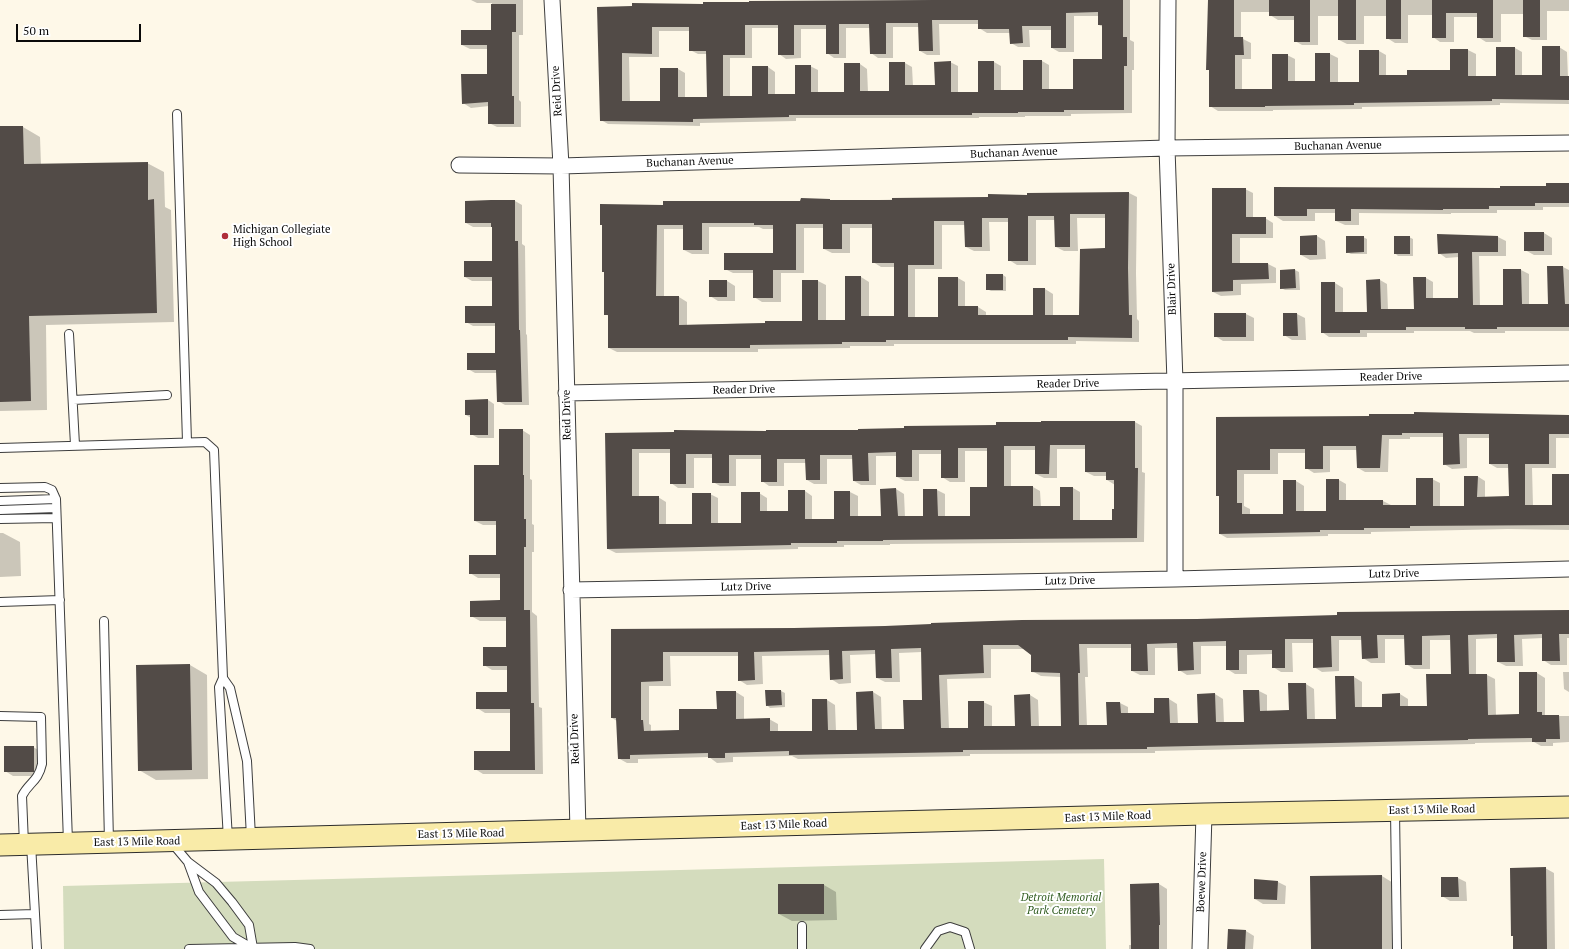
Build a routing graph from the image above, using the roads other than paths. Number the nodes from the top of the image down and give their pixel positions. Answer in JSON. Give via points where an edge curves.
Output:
{"nodes":[{"id":1,"x":552,"y":0,"type":"edge"},
{"id":2,"x":1168,"y":0,"type":"edge"},
{"id":3,"x":178,"y":114,"type":"dead end"},
{"id":4,"x":1569,"y":143,"type":"edge"},
{"id":5,"x":1167,"y":148,"type":"junction"},
{"id":6,"x":459,"y":165,"type":"dead end"},
{"id":7,"x":560,"y":166,"type":"junction"},
{"id":8,"x":69,"y":334,"type":"dead end"},
{"id":9,"x":1569,"y":373,"type":"edge"},
{"id":10,"x":1175,"y":382,"type":"junction"},
{"id":11,"x":566,"y":393,"type":"junction"},
{"id":12,"x":167,"y":395,"type":"dead end"},
{"id":13,"x":73,"y":400,"type":"junction"},
{"id":14,"x":187,"y":442,"type":"junction"},
{"id":15,"x":75,"y":446,"type":"junction"},
{"id":16,"x":0,"y":448,"type":"edge"},
{"id":17,"x":0,"y":488,"type":"edge"},
{"id":18,"x":56,"y":499,"type":"junction"},
{"id":19,"x":0,"y":501,"type":"edge"},
{"id":20,"x":56,"y":508,"type":"junction"},
{"id":21,"x":0,"y":510,"type":"edge"},
{"id":22,"x":56,"y":518,"type":"junction"},
{"id":23,"x":0,"y":519,"type":"edge"},
{"id":24,"x":1569,"y":570,"type":"edge"},
{"id":25,"x":1175,"y":579,"type":"junction"},
{"id":26,"x":571,"y":590,"type":"junction"},
{"id":27,"x":60,"y":600,"type":"junction"},
{"id":28,"x":0,"y":602,"type":"edge"},
{"id":29,"x":104,"y":621,"type":"dead end"},
{"id":30,"x":223,"y":678,"type":"junction"},
{"id":31,"x":0,"y":716,"type":"edge"},
{"id":32,"x":1569,"y":807,"type":"edge"},
{"id":33,"x":1395,"y":810,"type":"junction"},
{"id":34,"x":1204,"y":814,"type":"junction"},
{"id":35,"x":578,"y":831,"type":"junction"},
{"id":36,"x":228,"y":839,"type":"junction"},
{"id":37,"x":252,"y":839,"type":"junction"},
{"id":38,"x":170,"y":841,"type":"junction"},
{"id":39,"x":109,"y":842,"type":"junction"},
{"id":40,"x":68,"y":843,"type":"junction"},
{"id":41,"x":28,"y":844,"type":"junction"},
{"id":42,"x":0,"y":845,"type":"edge"},
{"id":43,"x":188,"y":862,"type":"junction"},
{"id":44,"x":35,"y":914,"type":"junction"},
{"id":45,"x":0,"y":915,"type":"edge"},
{"id":46,"x":802,"y":926,"type":"dead end"},
{"id":47,"x":253,"y":948,"type":"edge"},
{"id":48,"x":37,"y":949,"type":"edge"},
{"id":49,"x":189,"y":949,"type":"edge"},
{"id":50,"x":310,"y":949,"type":"edge"},
{"id":51,"x":802,"y":949,"type":"edge"},
{"id":52,"x":926,"y":949,"type":"edge"},
{"id":53,"x":970,"y":949,"type":"edge"},
{"id":54,"x":1200,"y":949,"type":"edge"},
{"id":55,"x":1397,"y":949,"type":"edge"}],
"edges":[{"from":1,"to":7,"type":"street","name":"Reid Drive"},
{"from":2,"to":5,"type":"street","name":"Blair Drive"},
{"from":3,"to":14,"type":"lane"},
{"from":4,"to":5,"type":"street","name":"Buchanan Avenue"},
{"from":5,"to":7,"type":"street","name":"Buchanan Avenue"},
{"from":5,"to":10,"type":"street","name":"Blair Drive"},
{"from":6,"to":7,"type":"street","name":"Buchanan Avenue"},
{"from":7,"to":11,"type":"street","name":"Reid Drive"},
{"from":8,"to":13,"type":"lane"},
{"from":9,"to":10,"type":"street","name":"Reader Drive"},
{"from":10,"to":11,"type":"street","name":"Reader Drive"},
{"from":10,"to":25,"type":"street","name":"Blair Drive"},
{"from":11,"to":26,"type":"street","name":"Reid Drive"},
{"from":12,"to":13,"type":"lane"},
{"from":13,"to":15,"type":"lane"},
{"from":14,"to":15,"type":"lane"},
{"from":14,"to":30,"type":"lane","via":[[205,442],[214,450]]},
{"from":15,"to":16,"type":"lane"},
{"from":17,"to":18,"type":"lane","via":[[45,487],[52,490]]},
{"from":18,"to":19,"type":"lane"},
{"from":18,"to":20,"type":"lane"},
{"from":20,"to":21,"type":"lane"},
{"from":20,"to":22,"type":"lane"},
{"from":22,"to":23,"type":"lane"},
{"from":22,"to":27,"type":"lane"},
{"from":24,"to":25,"type":"street","name":"Lutz Drive"},
{"from":25,"to":26,"type":"street","name":"Lutz Drive"},
{"from":26,"to":35,"type":"street","name":"Reid Drive"},
{"from":27,"to":28,"type":"lane"},
{"from":27,"to":40,"type":"lane"},
{"from":29,"to":39,"type":"lane"},
{"from":30,"to":36,"type":"lane","via":[[219,687]]},
{"from":30,"to":37,"type":"lane","via":[[230,688],[247,761]]},
{"from":31,"to":41,"type":"lane","via":[[41,716],[42,764],[38,777],[22,796]]},
{"from":32,"to":33,"type":"main road","name":"East 13 Mile Road"},
{"from":33,"to":34,"type":"main road","name":"East 13 Mile Road"},
{"from":33,"to":55,"type":"lane"},
{"from":34,"to":35,"type":"main road","name":"East 13 Mile Road"},
{"from":34,"to":54,"type":"street","name":"Boewe Drive"},
{"from":35,"to":37,"type":"main road","name":"East 13 Mile Road"},
{"from":36,"to":37,"type":"main road","name":"East 13 Mile Road"},
{"from":36,"to":38,"type":"main road","name":"East 13 Mile Road"},
{"from":38,"to":39,"type":"main road","name":"East 13 Mile Road"},
{"from":38,"to":43,"type":"lane"},
{"from":39,"to":40,"type":"main road","name":"East 13 Mile Road"},
{"from":40,"to":41,"type":"main road","name":"East 13 Mile Road"},
{"from":41,"to":42,"type":"main road","name":"East 13 Mile Road"},
{"from":41,"to":44,"type":"lane"},
{"from":43,"to":47,"type":"lane","via":[[199,892],[233,937]]},
{"from":43,"to":47,"type":"lane","via":[[216,883],[249,925]]},
{"from":44,"to":45,"type":"lane"},
{"from":44,"to":48,"type":"lane"},
{"from":46,"to":51,"type":"lane"},
{"from":47,"to":49,"type":"lane"},
{"from":47,"to":50,"type":"lane"},
{"from":52,"to":53,"type":"lane","via":[[938,931],[950,927],[965,932]]}]}
